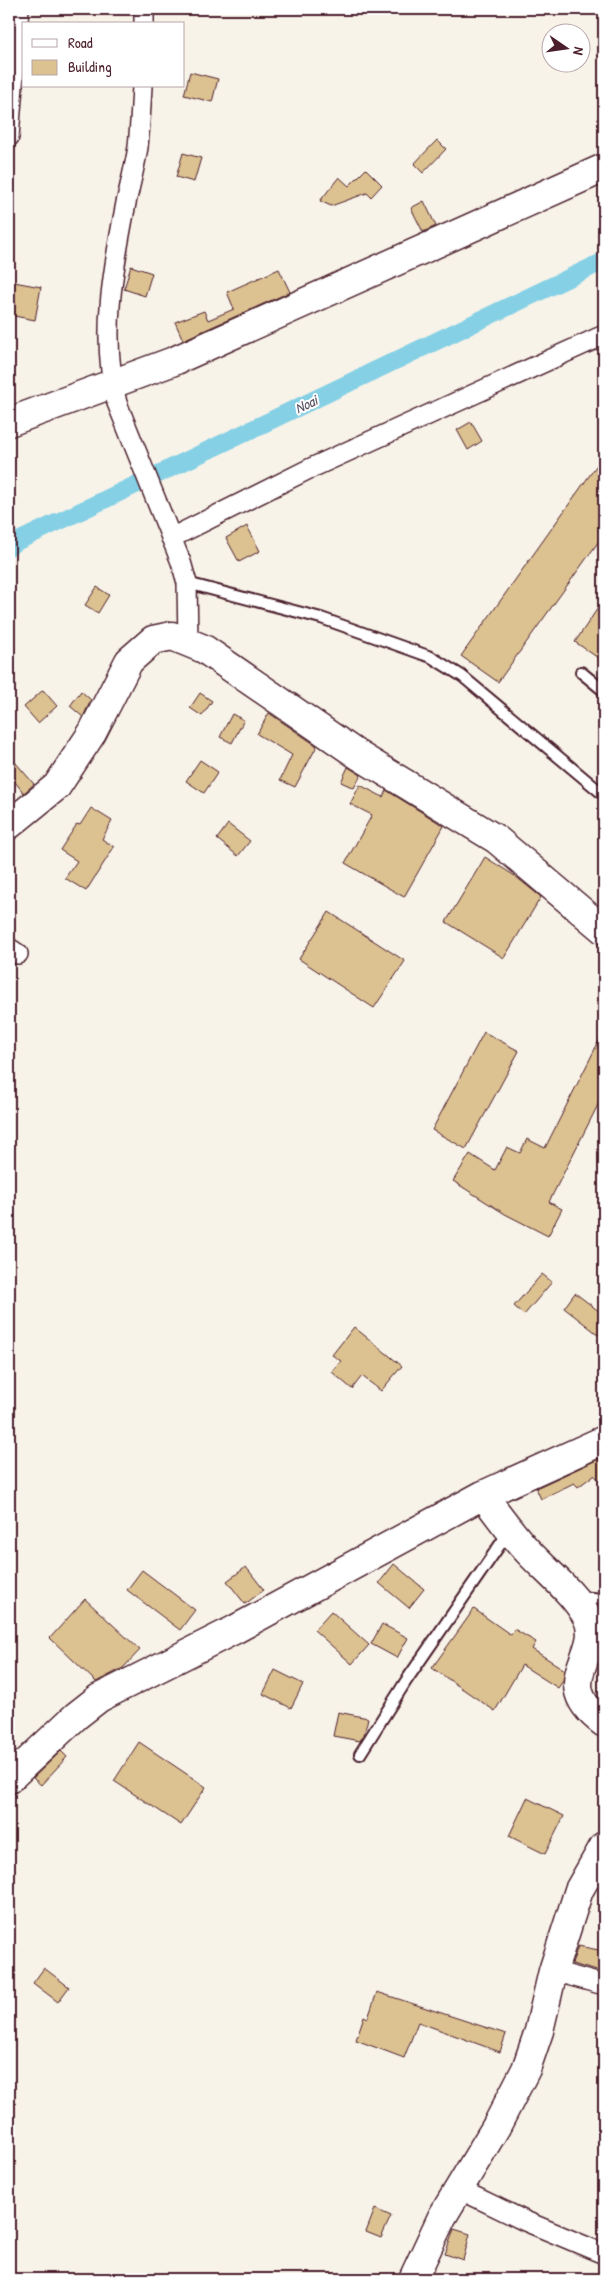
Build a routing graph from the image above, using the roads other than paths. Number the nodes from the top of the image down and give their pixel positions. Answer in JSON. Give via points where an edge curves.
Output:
{"nodes":[{"id":1,"x":19,"y":9,"type":"edge"},
{"id":2,"x":144,"y":9,"type":"edge"},
{"id":3,"x":144,"y":22,"type":"edge"},
{"id":4,"x":13,"y":30,"type":"edge"},
{"id":5,"x":142,"y":88,"type":"edge"},
{"id":6,"x":9,"y":137,"type":"edge"},
{"id":7,"x":604,"y":168,"type":"edge"},
{"id":8,"x":604,"y":335,"type":"edge"},
{"id":9,"x":115,"y":394,"type":"junction"},
{"id":10,"x":9,"y":422,"type":"edge"},
{"id":11,"x":171,"y":538,"type":"junction"},
{"id":12,"x":186,"y":583,"type":"junction"},
{"id":13,"x":188,"y":642,"type":"junction"},
{"id":14,"x":581,"y":672,"type":"dead end"},
{"id":15,"x":604,"y":691,"type":"edge"},
{"id":16,"x":604,"y":795,"type":"edge"},
{"id":17,"x":9,"y":824,"type":"edge"},
{"id":18,"x":604,"y":930,"type":"edge"},
{"id":19,"x":604,"y":1440,"type":"edge"},
{"id":20,"x":483,"y":1495,"type":"junction"},
{"id":21,"x":510,"y":1530,"type":"junction"},
{"id":22,"x":571,"y":1596,"type":"junction"},
{"id":23,"x":604,"y":1600,"type":"edge"},
{"id":24,"x":604,"y":1723,"type":"edge"},
{"id":25,"x":360,"y":1754,"type":"dead end"},
{"id":26,"x":9,"y":1779,"type":"edge"},
{"id":27,"x":604,"y":1846,"type":"edge"},
{"id":28,"x":553,"y":1971,"type":"junction"},
{"id":29,"x":604,"y":1985,"type":"edge"},
{"id":30,"x":459,"y":2189,"type":"junction"},
{"id":31,"x":604,"y":2254,"type":"edge"},
{"id":32,"x":414,"y":2279,"type":"edge"}],
"edges":[{"from":1,"to":4,"type":"street"},
{"from":2,"to":3,"type":"street"},
{"from":4,"to":6,"type":"street"},
{"from":5,"to":9,"type":"street","via":[[137,148],[110,304],[108,345]]},
{"from":7,"to":9,"type":"street","via":[[174,361]]},
{"from":8,"to":11,"type":"street","via":[[309,469]]},
{"from":9,"to":10,"type":"street"},
{"from":9,"to":11,"type":"street"},
{"from":11,"to":12,"type":"street"},
{"from":12,"to":13,"type":"street"},
{"from":12,"to":16,"type":"lane","via":[[321,618],[430,657],[462,676]]},
{"from":13,"to":17,"type":"street","via":[[172,636],[153,640],[129,661],[92,733],[57,786]]},
{"from":13,"to":18,"type":"street","via":[[204,648],[358,755],[496,839]]},
{"from":14,"to":15,"type":"lane"},
{"from":19,"to":20,"type":"street"},
{"from":20,"to":21,"type":"street"},
{"from":20,"to":26,"type":"street","via":[[234,1630],[99,1698]]},
{"from":21,"to":22,"type":"street"},
{"from":21,"to":25,"type":"lane"},
{"from":22,"to":23,"type":"lane"},
{"from":22,"to":24,"type":"street","via":[[587,1617],[591,1632],[577,1676],[579,1696]]},
{"from":27,"to":28,"type":"street","via":[[580,1890]]},
{"from":28,"to":29,"type":"street"},
{"from":28,"to":30,"type":"street","via":[[539,2032],[526,2068]]},
{"from":30,"to":31,"type":"street"},
{"from":30,"to":32,"type":"street","via":[[442,2217]]}]}
